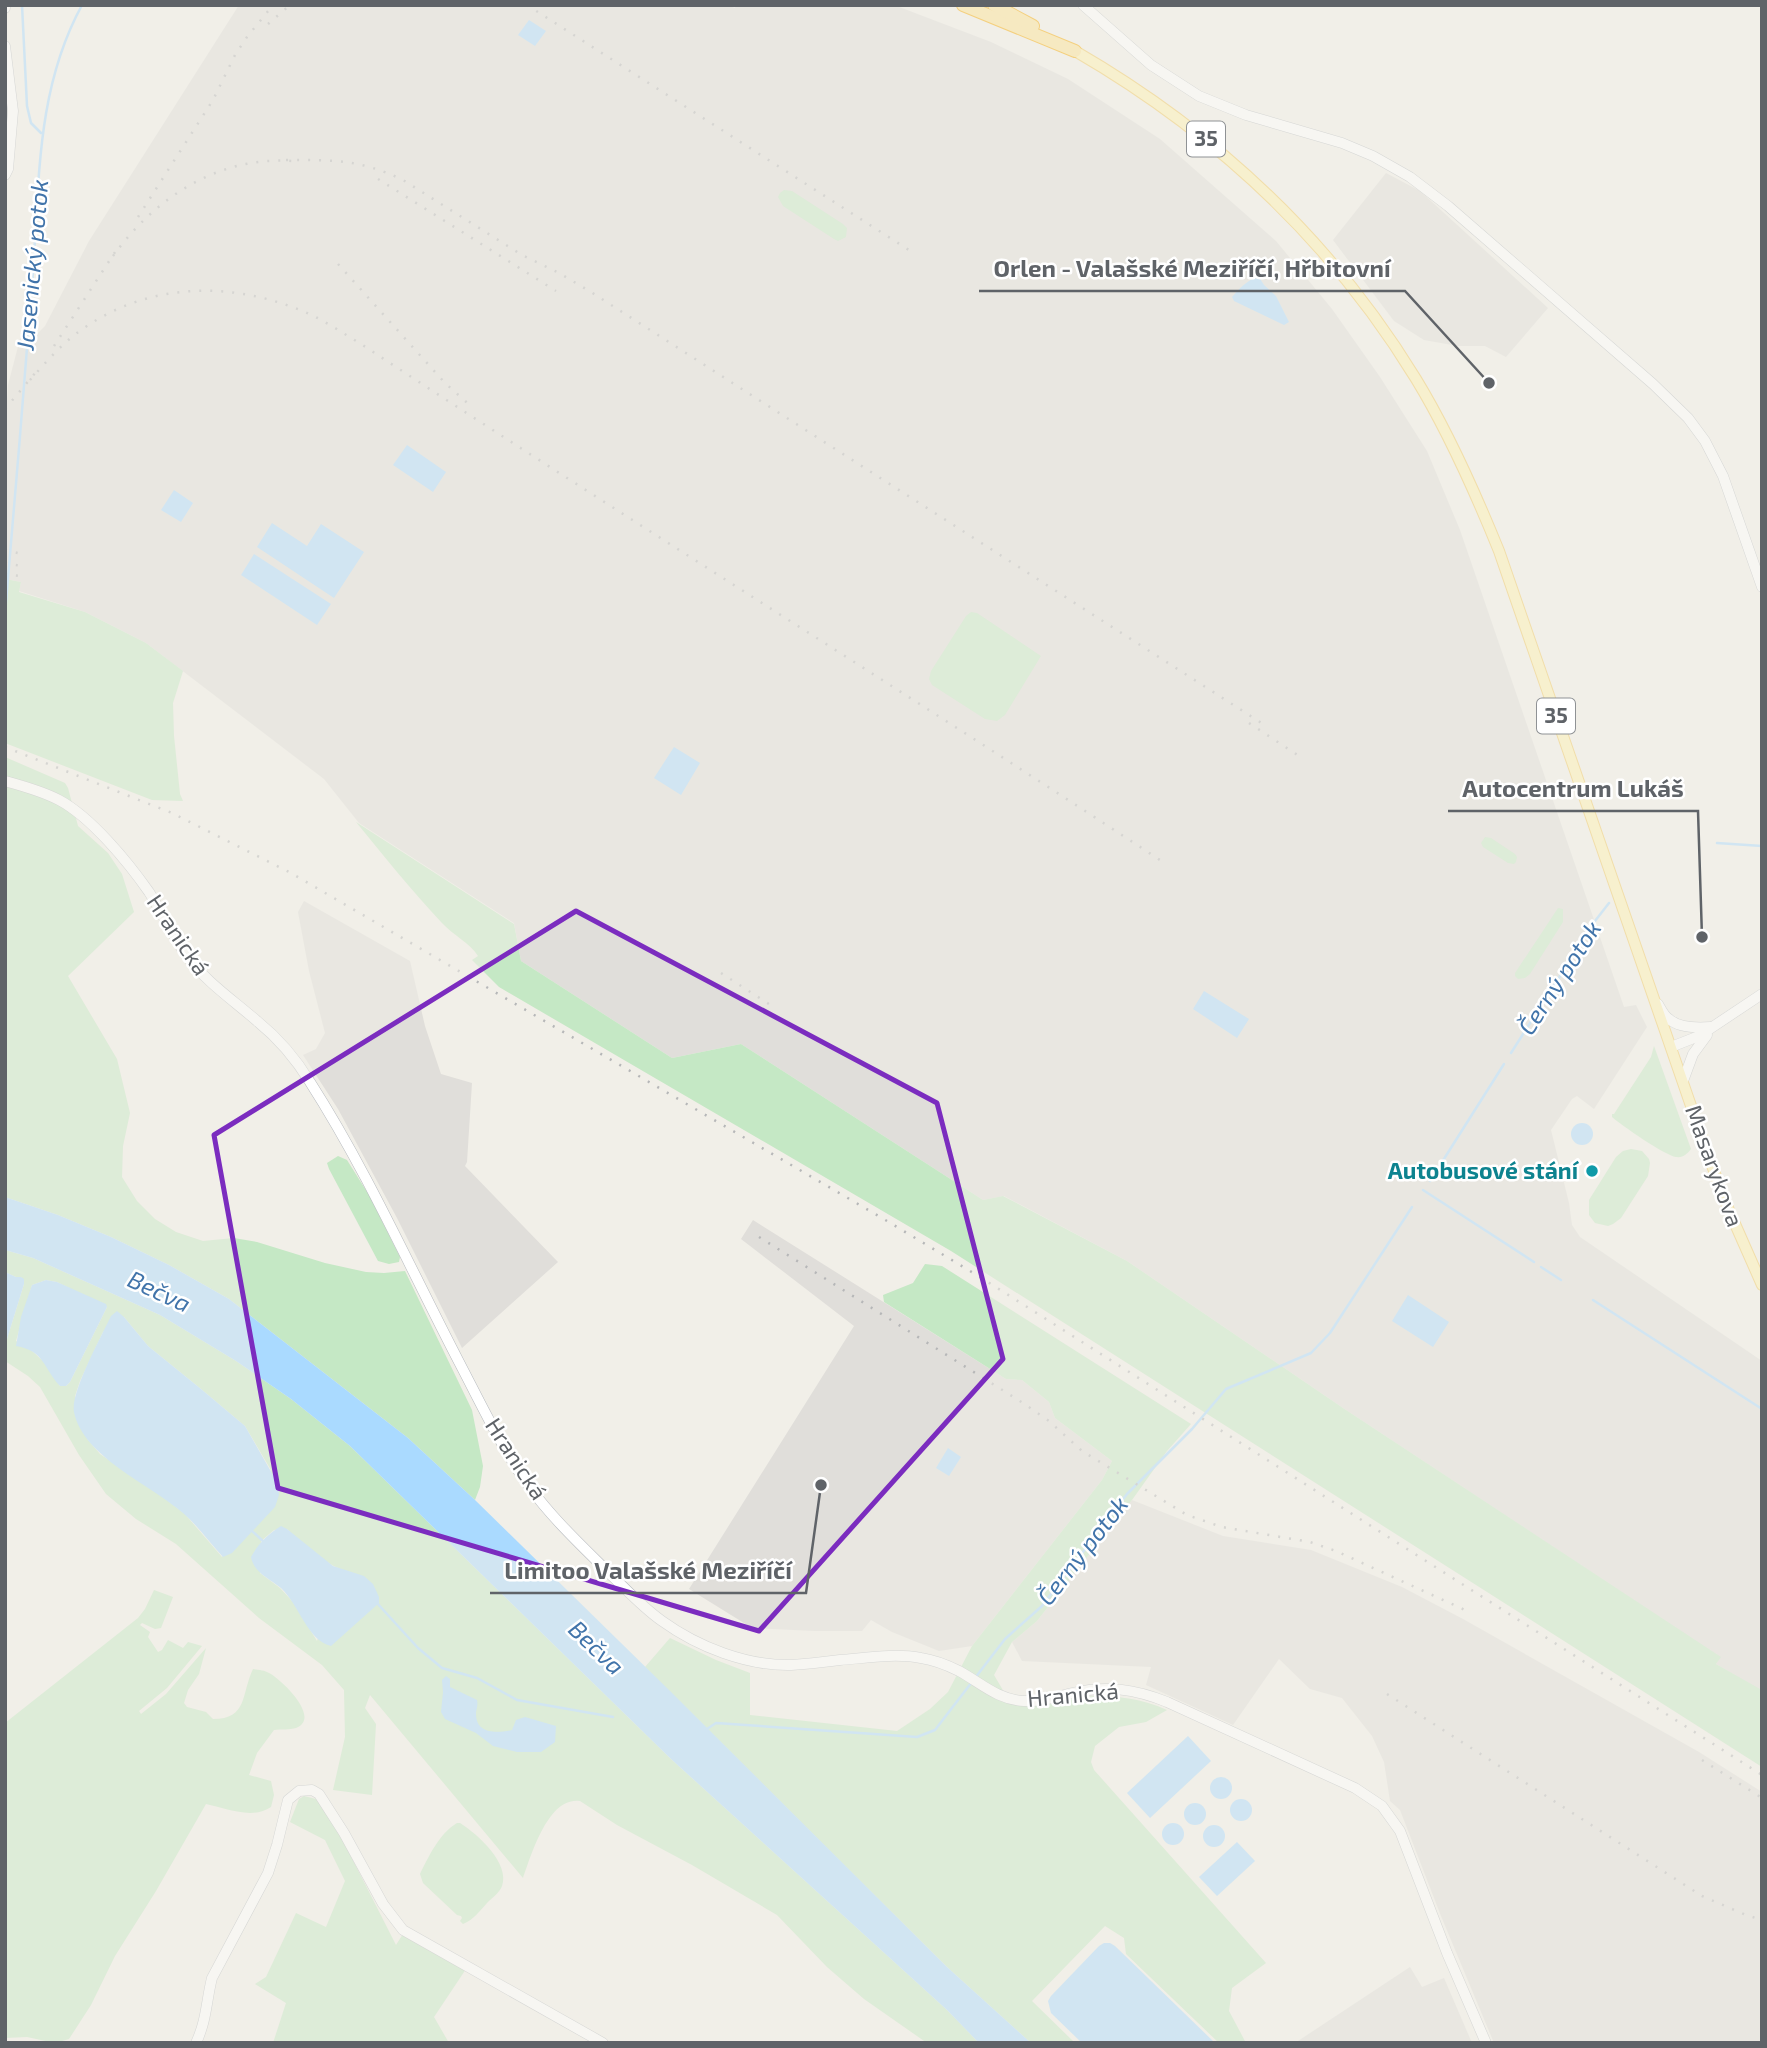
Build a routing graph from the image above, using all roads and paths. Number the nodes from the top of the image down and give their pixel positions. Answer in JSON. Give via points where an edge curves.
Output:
{"nodes":[{"id":1,"x":963,"y":5,"type":"edge"},
{"id":2,"x":995,"y":5,"type":"edge"},
{"id":3,"x":1083,"y":5,"type":"edge"},
{"id":4,"x":5,"y":46,"type":"edge"},
{"id":5,"x":1075,"y":51,"type":"junction"},
{"id":6,"x":5,"y":175,"type":"edge"},
{"id":7,"x":1762,"y":587,"type":"edge"},
{"id":8,"x":5,"y":781,"type":"edge"},
{"id":9,"x":1762,"y":994,"type":"edge"},
{"id":10,"x":1656,"y":1002,"type":"junction"},
{"id":11,"x":1714,"y":1027,"type":"junction"},
{"id":12,"x":1671,"y":1047,"type":"junction"},
{"id":13,"x":1683,"y":1081,"type":"junction"},
{"id":14,"x":1762,"y":1285,"type":"edge"},
{"id":15,"x":196,"y":2043,"type":"edge"},
{"id":16,"x":603,"y":2043,"type":"edge"},
{"id":17,"x":1486,"y":2043,"type":"edge"}],
"edges":[{"from":1,"to":5,"type":"highway","number":"35"},
{"from":2,"to":5,"type":"highway","number":"35"},
{"from":3,"to":7,"type":"street","via":[[1151,65],[1199,96],[1373,156],[1448,206],[1688,418],[1723,476]]},
{"from":4,"to":6,"type":"street","via":[[13,111]]},
{"from":5,"to":10,"type":"main road","number":"35","via":[[1189,126],[1271,197],[1357,294],[1416,379],[1455,449],[1499,551]]},
{"from":8,"to":17,"type":"street","name":"Hranická","via":[[50,795],[88,821],[144,886],[194,965],[293,1058],[372,1189],[523,1478],[647,1609],[692,1639],[757,1662],[791,1665],[906,1656],[942,1664],[1006,1698],[1029,1701],[1099,1689],[1149,1694],[1355,1788],[1376,1801],[1400,1831]]},
{"from":9,"to":11,"type":"street"},
{"from":10,"to":11,"type":"street","via":[[1676,1023]]},
{"from":10,"to":12,"type":"main road","number":"35"},
{"from":11,"to":12,"type":"street"},
{"from":11,"to":13,"type":"street","via":[[1693,1054]]},
{"from":12,"to":13,"type":"main road","name":"Masarykova","number":"35"},
{"from":13,"to":14,"type":"main road","name":"Masarykova","number":"35","via":[[1728,1208]]},
{"from":15,"to":16,"type":"street","via":[[208,2009],[212,1978],[268,1873],[288,1800],[306,1790],[319,1794],[403,1930]]}]}
